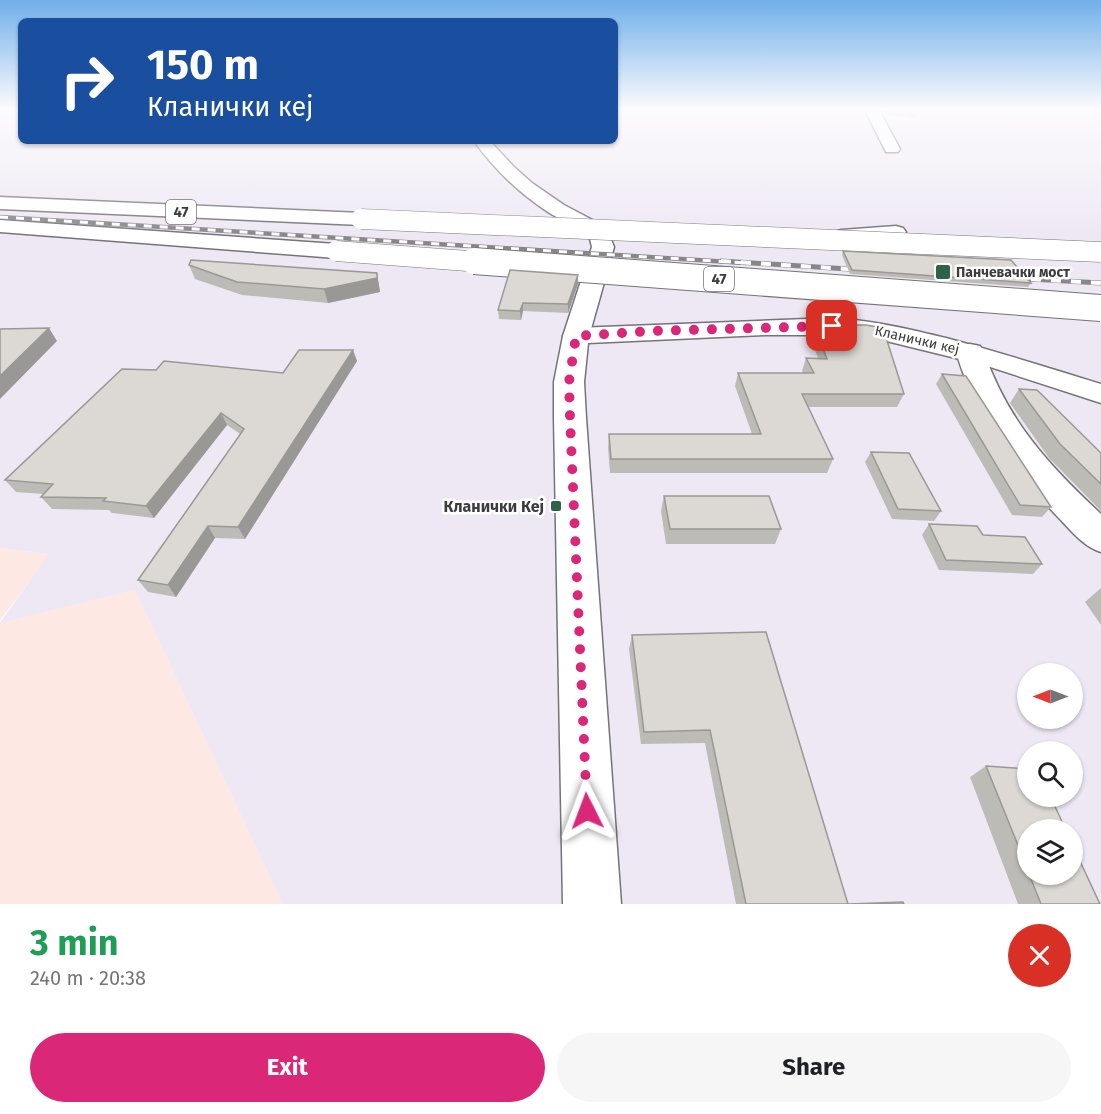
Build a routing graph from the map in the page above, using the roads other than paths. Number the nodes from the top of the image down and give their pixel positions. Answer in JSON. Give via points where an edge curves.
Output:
{"nodes":[{"id":1,"x":491,"y":152,"type":"edge"},
{"id":2,"x":0,"y":203,"type":"edge"},
{"id":3,"x":0,"y":226,"type":"edge"},
{"id":4,"x":896,"y":232,"type":"dead end"},
{"id":5,"x":793,"y":239,"type":"junction"},
{"id":6,"x":1101,"y":252,"type":"edge"},
{"id":7,"x":778,"y":284,"type":"junction"},
{"id":8,"x":870,"y":302,"type":"dead end"},
{"id":9,"x":1101,"y":308,"type":"edge"},
{"id":10,"x":576,"y":336,"type":"junction"},
{"id":11,"x":970,"y":352,"type":"junction"},
{"id":12,"x":1101,"y":394,"type":"edge"},
{"id":13,"x":1101,"y":537,"type":"edge"},
{"id":14,"x":592,"y":904,"type":"edge"}],
"edges":[{"from":1,"to":10,"type":"main road","via":[[523,185],[598,232],[603,247]]},
{"from":2,"to":5,"type":"main road","number":"47","bridge":true},
{"from":3,"to":7,"type":"main road","number":"47","bridge":true},
{"from":4,"to":5,"type":"main road","bridge":true},
{"from":5,"to":6,"type":"main road","number":"47","bridge":true},
{"from":7,"to":8,"type":"main road","bridge":true},
{"from":7,"to":9,"type":"main road","number":"47","bridge":true},
{"from":10,"to":11,"type":"main road","name":"Кланички кеј","via":[[832,326],[881,330]]},
{"from":10,"to":14,"type":"main road","via":[[569,382],[570,418]]},
{"from":11,"to":12,"type":"main road","name":"Кланички кеј"},
{"from":11,"to":13,"type":"main road","name":"Кланички кеј","via":[[982,387],[1018,448]]}]}
